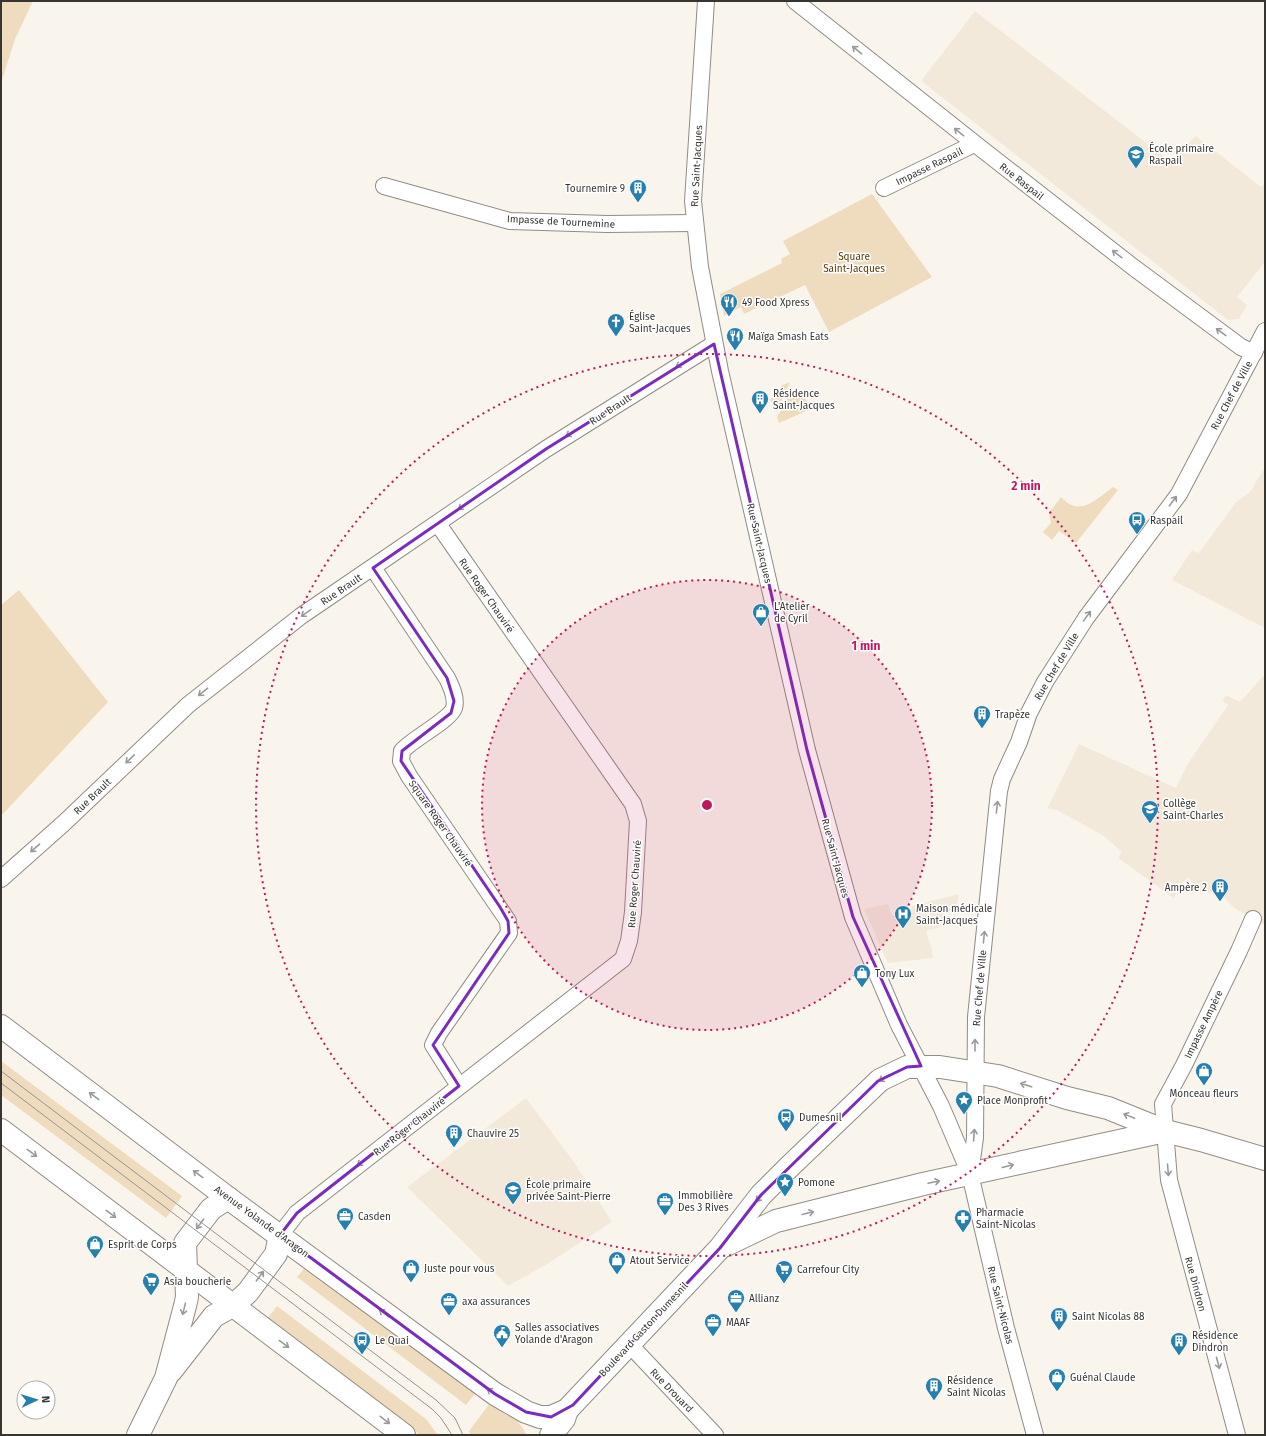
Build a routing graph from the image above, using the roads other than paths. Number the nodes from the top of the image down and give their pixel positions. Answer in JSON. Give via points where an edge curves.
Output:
{"nodes":[{"id":1,"x":706,"y":1,"type":"edge"},
{"id":2,"x":795,"y":1,"type":"edge"},
{"id":3,"x":974,"y":144,"type":"junction"},
{"id":4,"x":384,"y":186,"type":"dead end"},
{"id":5,"x":884,"y":188,"type":"dead end"},
{"id":6,"x":694,"y":223,"type":"junction"},
{"id":7,"x":1265,"y":330,"type":"edge"},
{"id":8,"x":714,"y":344,"type":"junction"},
{"id":9,"x":1254,"y":353,"type":"junction"},
{"id":10,"x":438,"y":524,"type":"junction"},
{"id":11,"x":373,"y":568,"type":"junction"},
{"id":12,"x":1,"y":879,"type":"edge"},
{"id":13,"x":1252,"y":919,"type":"dead end"},
{"id":14,"x":1,"y":1026,"type":"edge"},
{"id":15,"x":921,"y":1066,"type":"junction"},
{"id":16,"x":975,"y":1073,"type":"junction"},
{"id":17,"x":459,"y":1086,"type":"junction"},
{"id":18,"x":1,"y":1130,"type":"edge"},
{"id":19,"x":1165,"y":1131,"type":"junction"},
{"id":20,"x":1265,"y":1159,"type":"edge"},
{"id":21,"x":970,"y":1174,"type":"junction"},
{"id":22,"x":228,"y":1198,"type":"junction"},
{"id":23,"x":280,"y":1235,"type":"junction"},
{"id":24,"x":720,"y":1248,"type":"junction"},
{"id":25,"x":187,"y":1270,"type":"junction"},
{"id":26,"x":234,"y":1304,"type":"junction"},
{"id":27,"x":629,"y":1344,"type":"junction"},
{"id":28,"x":166,"y":1378,"type":"junction"},
{"id":29,"x":567,"y":1410,"type":"junction"},
{"id":30,"x":526,"y":1412,"type":"junction"},
{"id":31,"x":138,"y":1435,"type":"edge"},
{"id":32,"x":404,"y":1435,"type":"edge"},
{"id":33,"x":537,"y":1435,"type":"edge"},
{"id":34,"x":551,"y":1435,"type":"edge"},
{"id":35,"x":715,"y":1435,"type":"edge"},
{"id":36,"x":1034,"y":1435,"type":"edge"},
{"id":37,"x":1236,"y":1435,"type":"edge"}],
"edges":[{"from":1,"to":6,"type":"street","name":"Rue Saint-Jacques","via":[[693,200]]},
{"from":3,"to":2,"type":"street","name":"Rue Raspail","one_way":true},
{"from":3,"to":5,"type":"street","name":"Impasse Raspail"},
{"from":9,"to":3,"type":"street","name":"Rue Raspail","one_way":true,"via":[[1241,347],[1139,271]]},
{"from":4,"to":6,"type":"street","name":"Impasse de Tournemine","via":[[510,221]]},
{"from":6,"to":8,"type":"street","name":"Rue Saint-Jacques"},
{"from":7,"to":9,"type":"street","name":"Rue Chef de Ville"},
{"from":8,"to":10,"type":"street","name":"Rue Brault","one_way":true,"via":[[546,449]]},
{"from":8,"to":15,"type":"street","name":"Rue Saint-Jacques","via":[[807,750],[853,917],[899,1025]]},
{"from":16,"to":9,"type":"street","name":"Rue Chef de Ville","one_way":true,"via":[[976,1017],[1002,779],[1029,713],[1045,682],[1086,618],[1179,494]]},
{"from":10,"to":11,"type":"street","name":"Rue Brault"},
{"from":10,"to":17,"type":"street","name":"Rue Roger Chauviré","via":[[633,804],[638,821],[632,926],[630,941],[623,959]]},
{"from":11,"to":12,"type":"street","name":"Rue Brault","one_way":true,"via":[[301,616],[188,704],[64,823]]},
{"from":11,"to":17,"type":"street","name":"Square Roger Chauviré","via":[[447,678],[454,701],[451,713],[402,751],[401,761],[508,921],[509,933],[433,1045]]},
{"from":13,"to":19,"type":"street","name":"Impasse Ampère","via":[[1191,1051],[1165,1098]]},
{"from":22,"to":14,"type":"main road","name":"Avenue Yolande d’Aragon","one_way":true},
{"from":15,"to":16,"type":"main road"},
{"from":15,"to":21,"type":"street"},
{"from":15,"to":24,"type":"main road","one_way":true,"via":[[907,1067],[880,1080],[761,1196]]},
{"from":19,"to":16,"type":"main road","one_way":true,"via":[[1108,1108],[998,1076]]},
{"from":21,"to":16,"type":"street","one_way":true,"via":[[975,1138]]},
{"from":17,"to":23,"type":"street","name":"Rue Roger Chauviré","one_way":true,"via":[[297,1213]]},
{"from":18,"to":25,"type":"main road","one_way":true},
{"from":19,"to":20,"type":"main road"},
{"from":21,"to":19,"type":"main road","one_way":true},
{"from":19,"to":37,"type":"street","name":"Rue Dindron","one_way":true,"via":[[1169,1180]]},
{"from":24,"to":21,"type":"main road","one_way":true,"via":[[776,1221]]},
{"from":21,"to":36,"type":"street","name":"Rue Saint-Nicolas"},
{"from":22,"to":23,"type":"main road","name":"Avenue Yolande d’Aragon"},
{"from":22,"to":25,"type":"main road","one_way":true,"via":[[211,1209],[186,1242]]},
{"from":26,"to":23,"type":"main road","one_way":true,"via":[[248,1292],[276,1254]]},
{"from":30,"to":23,"type":"main road","name":"Avenue Yolande d’Aragon","one_way":true,"via":[[495,1394],[415,1337]]},
{"from":24,"to":27,"type":"main road","name":"Boulevard Gaston Dumesnil"},
{"from":25,"to":26,"type":"main road"},
{"from":25,"to":28,"type":"main road","one_way":true,"via":[[187,1297]]},
{"from":26,"to":28,"type":"main road","via":[[214,1316]]},
{"from":26,"to":32,"type":"main road","one_way":true},
{"from":27,"to":29,"type":"main road","name":"Boulevard Gaston Dumesnil"},
{"from":27,"to":35,"type":"street","name":"Rue Drouard"},
{"from":28,"to":31,"type":"main road"},
{"from":29,"to":30,"type":"main road","name":"Boulevard Gaston Dumesnil","via":[[551,1417],[540,1417]]},
{"from":29,"to":34,"type":"main road","name":"Boulevard Gaston Dumesnil","via":[[564,1419]]},
{"from":30,"to":33,"type":"main road"}]}
